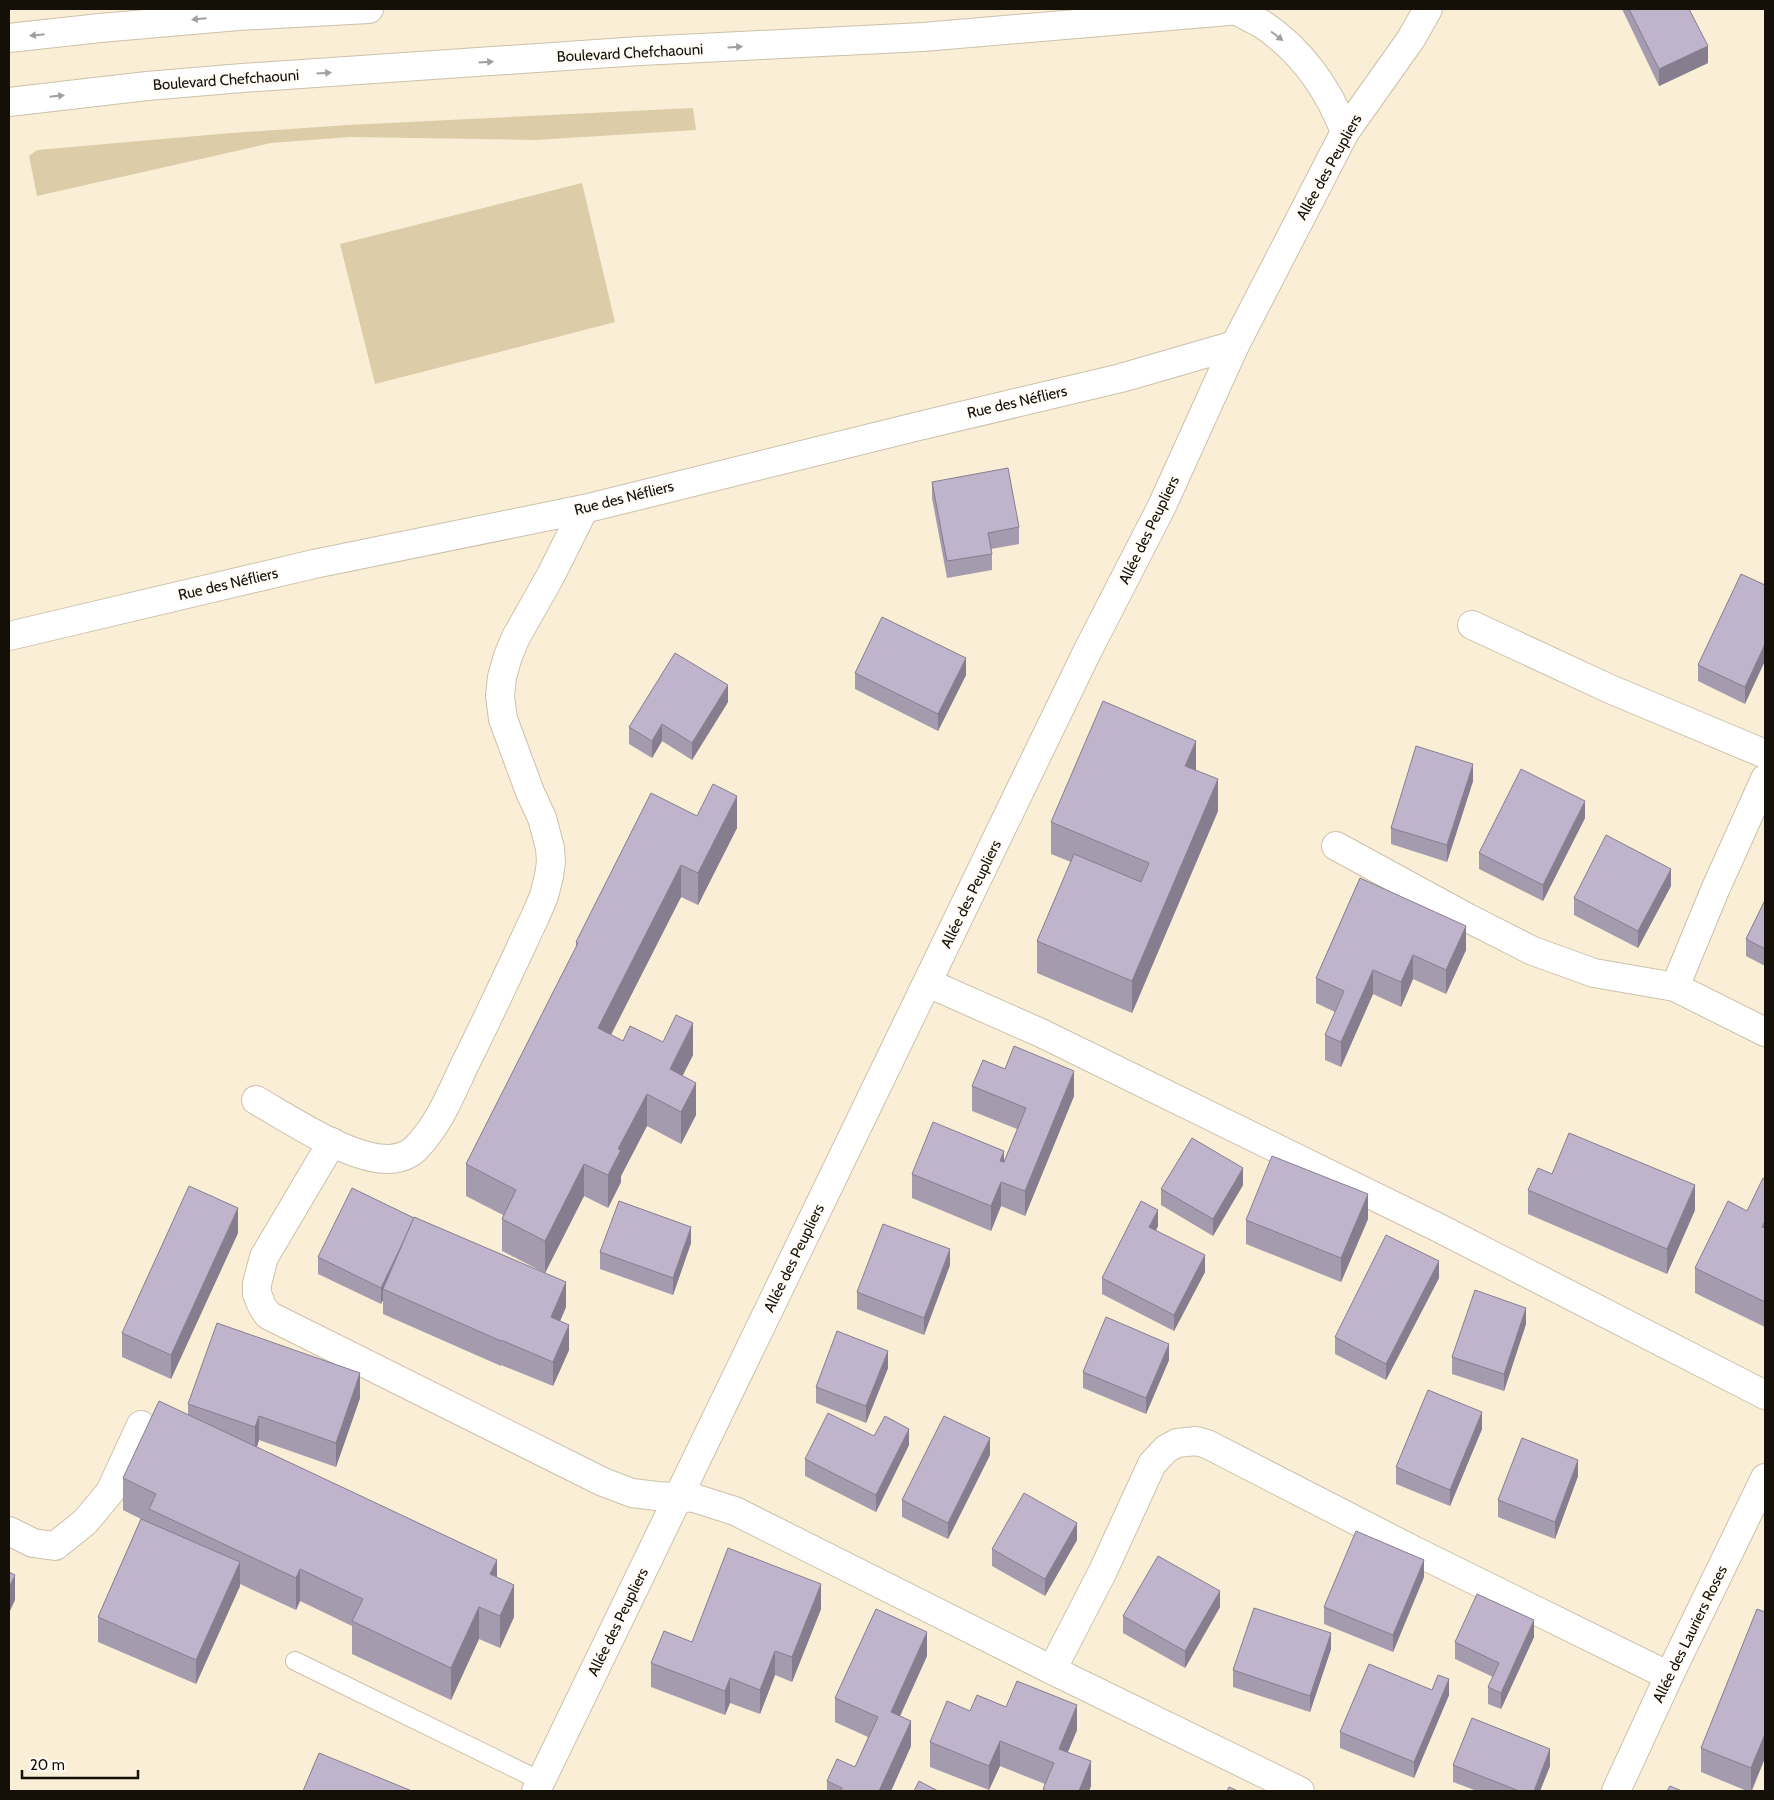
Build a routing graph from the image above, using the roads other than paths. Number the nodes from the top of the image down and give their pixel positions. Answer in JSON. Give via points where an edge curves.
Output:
{"nodes":[{"id":1,"x":369,"y":9,"type":"edge"},
{"id":2,"x":1241,"y":9,"type":"edge"},
{"id":3,"x":1428,"y":9,"type":"edge"},
{"id":4,"x":236,"y":12,"type":"edge"},
{"id":5,"x":9,"y":38,"type":"edge"},
{"id":6,"x":9,"y":102,"type":"edge"},
{"id":7,"x":1346,"y":132,"type":"junction"},
{"id":8,"x":1235,"y":345,"type":"junction"},
{"id":9,"x":584,"y":509,"type":"junction"},
{"id":10,"x":1472,"y":625,"type":"dead end"},
{"id":11,"x":9,"y":636,"type":"edge"},
{"id":12,"x":1765,"y":754,"type":"edge"},
{"id":13,"x":1765,"y":779,"type":"edge"},
{"id":14,"x":1336,"y":846,"type":"dead end"},
{"id":15,"x":928,"y":983,"type":"junction"},
{"id":16,"x":1675,"y":987,"type":"junction"},
{"id":17,"x":1765,"y":1032,"type":"edge"},
{"id":18,"x":256,"y":1100,"type":"dead end"},
{"id":19,"x":332,"y":1142,"type":"junction"},
{"id":20,"x":1765,"y":1396,"type":"edge"},
{"id":21,"x":141,"y":1425,"type":"dead end"},
{"id":22,"x":1765,"y":1478,"type":"edge"},
{"id":23,"x":679,"y":1496,"type":"junction"},
{"id":24,"x":9,"y":1531,"type":"edge"},
{"id":25,"x":295,"y":1662,"type":"dead end"},
{"id":26,"x":1052,"y":1670,"type":"junction"},
{"id":27,"x":1669,"y":1676,"type":"junction"},
{"id":28,"x":538,"y":1786,"type":"edge"},
{"id":29,"x":1300,"y":1791,"type":"edge"},
{"id":30,"x":1616,"y":1791,"type":"edge"}],
"edges":[{"from":1,"to":4,"type":"street"},
{"from":6,"to":2,"type":"street","name":"Boulevard Chefchaouni","one_way":true,"via":[[242,78],[923,37]]},
{"from":2,"to":7,"type":"street","one_way":true,"via":[[1305,62],[1336,107]]},
{"from":3,"to":7,"type":"street","name":"Allée des Peupliers"},
{"from":4,"to":5,"type":"street","one_way":true},
{"from":7,"to":8,"type":"street","name":"Allée des Peupliers"},
{"from":8,"to":9,"type":"street","name":"Rue des Néfliers","via":[[1121,378]]},
{"from":8,"to":15,"type":"street","name":"Allée des Peupliers","via":[[1162,506],[1086,652]]},
{"from":9,"to":11,"type":"street","name":"Rue des Néfliers","via":[[314,564]]},
{"from":9,"to":19,"type":"street","via":[[516,637],[502,677],[500,696],[503,719],[542,818],[550,848],[550,869],[544,896],[440,1116],[417,1148],[405,1156],[376,1158]]},
{"from":10,"to":12,"type":"street","via":[[1610,689]]},
{"from":13,"to":16,"type":"street"},
{"from":14,"to":16,"type":"street","via":[[1533,951],[1594,973]]},
{"from":15,"to":20,"type":"street","via":[[1041,1033],[1428,1222]]},
{"from":15,"to":23,"type":"street","name":"Allée des Peupliers"},
{"from":16,"to":17,"type":"street"},
{"from":18,"to":19,"type":"street"},
{"from":19,"to":23,"type":"street","via":[[264,1257],[257,1284],[262,1306],[268,1315],[603,1482],[632,1492]]},
{"from":21,"to":24,"type":"street","via":[[110,1492],[85,1522],[55,1546],[33,1543]]},
{"from":22,"to":27,"type":"street","name":"Allée des Lauriers Roses"},
{"from":23,"to":26,"type":"street","via":[[735,1511]]},
{"from":23,"to":28,"type":"street","name":"Allée des Peupliers"},
{"from":25,"to":28,"type":"lane"},
{"from":26,"to":27,"type":"street","via":[[1103,1571],[1152,1464],[1177,1443],[1196,1441],[1208,1444],[1413,1550]]},
{"from":26,"to":29,"type":"street"},
{"from":27,"to":30,"type":"street","name":"Allée des Lauriers Roses"}]}
